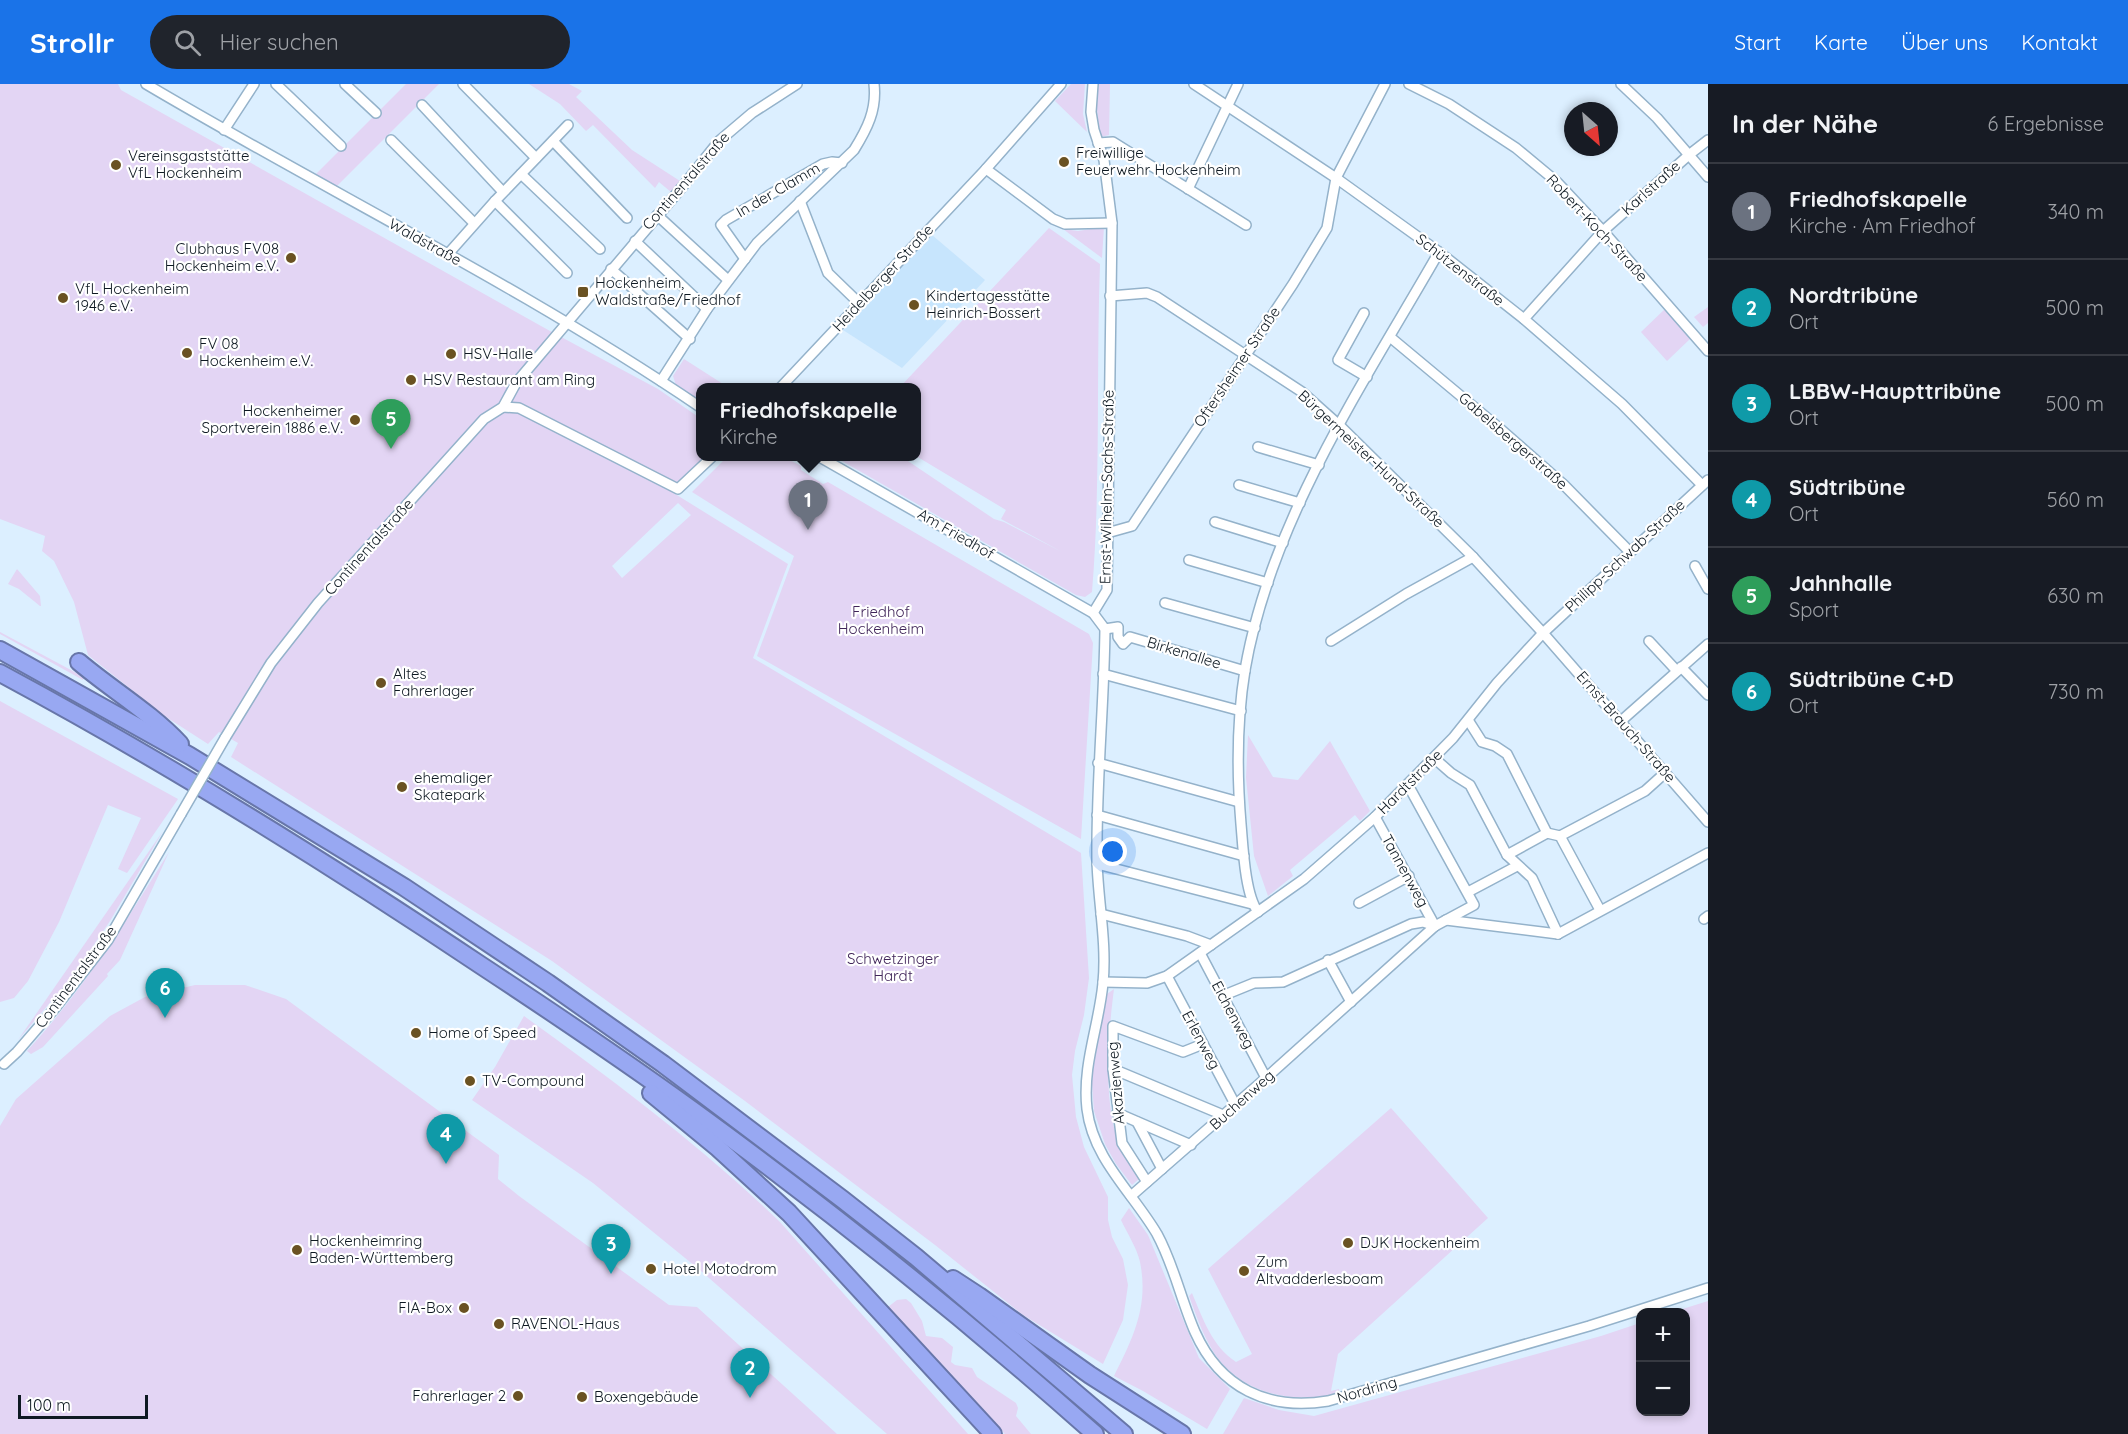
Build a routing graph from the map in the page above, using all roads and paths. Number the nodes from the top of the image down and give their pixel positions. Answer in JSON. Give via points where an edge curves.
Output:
{"nodes":[{"id":1,"x":146,"y":84,"type":"edge"},
{"id":2,"x":240,"y":84,"type":"edge"},
{"id":3,"x":276,"y":84,"type":"edge"},
{"id":4,"x":345,"y":84,"type":"edge"},
{"id":5,"x":463,"y":84,"type":"edge"},
{"id":6,"x":797,"y":84,"type":"edge"},
{"id":7,"x":874,"y":84,"type":"edge"},
{"id":8,"x":1061,"y":84,"type":"edge"},
{"id":9,"x":1093,"y":84,"type":"edge"},
{"id":10,"x":1194,"y":84,"type":"edge"},
{"id":11,"x":1238,"y":84,"type":"edge"},
{"id":12,"x":1384,"y":84,"type":"edge"},
{"id":13,"x":1409,"y":84,"type":"edge"},
{"id":14,"x":1621,"y":84,"type":"edge"},
{"id":15,"x":251,"y":88,"type":"edge"},
{"id":16,"x":422,"y":105,"type":"dead end"},
{"id":17,"x":1227,"y":106,"type":"junction"},
{"id":18,"x":376,"y":113,"type":"dead end"},
{"id":19,"x":568,"y":125,"type":"dead end"},
{"id":20,"x":224,"y":130,"type":"junction"},
{"id":21,"x":391,"y":140,"type":"dead end"},
{"id":22,"x":1708,"y":140,"type":"edge"},
{"id":23,"x":553,"y":141,"type":"junction"},
{"id":24,"x":1098,"y":143,"type":"junction"},
{"id":25,"x":341,"y":146,"type":"dead end"},
{"id":26,"x":1690,"y":154,"type":"junction"},
{"id":27,"x":536,"y":158,"type":"junction"},
{"id":28,"x":842,"y":163,"type":"junction"},
{"id":29,"x":986,"y":169,"type":"junction"},
{"id":30,"x":521,"y":174,"type":"junction"},
{"id":31,"x":1708,"y":177,"type":"edge"},
{"id":32,"x":1336,"y":178,"type":"junction"},
{"id":33,"x":1188,"y":189,"type":"junction"},
{"id":34,"x":504,"y":192,"type":"junction"},
{"id":35,"x":495,"y":201,"type":"junction"},
{"id":36,"x":800,"y":201,"type":"junction"},
{"id":37,"x":657,"y":215,"type":"junction"},
{"id":38,"x":627,"y":218,"type":"dead end"},
{"id":39,"x":474,"y":223,"type":"junction"},
{"id":40,"x":1112,"y":223,"type":"junction"},
{"id":41,"x":1246,"y":225,"type":"dead end"},
{"id":42,"x":1603,"y":231,"type":"junction"},
{"id":43,"x":635,"y":241,"type":"junction"},
{"id":44,"x":600,"y":249,"type":"dead end"},
{"id":45,"x":1439,"y":252,"type":"junction"},
{"id":46,"x":448,"y":254,"type":"junction"},
{"id":47,"x":745,"y":259,"type":"junction"},
{"id":48,"x":611,"y":270,"type":"junction"},
{"id":49,"x":567,"y":273,"type":"dead end"},
{"id":50,"x":728,"y":280,"type":"junction"},
{"id":51,"x":1110,"y":296,"type":"junction"},
{"id":52,"x":859,"y":303,"type":"junction"},
{"id":53,"x":707,"y":309,"type":"junction"},
{"id":54,"x":1364,"y":313,"type":"dead end"},
{"id":55,"x":1524,"y":319,"type":"junction"},
{"id":56,"x":569,"y":322,"type":"junction"},
{"id":57,"x":1390,"y":337,"type":"junction"},
{"id":58,"x":690,"y":339,"type":"junction"},
{"id":59,"x":1708,"y":351,"type":"edge"},
{"id":60,"x":1245,"y":353,"type":"junction"},
{"id":61,"x":1367,"y":377,"type":"junction"},
{"id":62,"x":661,"y":381,"type":"junction"},
{"id":63,"x":784,"y":383,"type":"edge"},
{"id":64,"x":696,"y":404,"type":"edge"},
{"id":65,"x":503,"y":407,"type":"junction"},
{"id":66,"x":1339,"y":425,"type":"junction"},
{"id":67,"x":1258,"y":447,"type":"dead end"},
{"id":68,"x":708,"y":461,"type":"edge"},
{"id":69,"x":827,"y":461,"type":"edge"},
{"id":70,"x":1318,"y":465,"type":"junction"},
{"id":71,"x":1705,"y":482,"type":"edge"},
{"id":72,"x":1239,"y":485,"type":"dead end"},
{"id":73,"x":1300,"y":503,"type":"junction"},
{"id":74,"x":1215,"y":522,"type":"dead end"},
{"id":75,"x":1107,"y":533,"type":"junction"},
{"id":76,"x":1283,"y":543,"type":"junction"},
{"id":77,"x":1629,"y":552,"type":"junction"},
{"id":78,"x":1473,"y":557,"type":"junction"},
{"id":79,"x":1189,"y":560,"type":"dead end"},
{"id":80,"x":1695,"y":566,"type":"dead end"},
{"id":81,"x":1268,"y":583,"type":"junction"},
{"id":82,"x":1708,"y":589,"type":"edge"},
{"id":83,"x":1165,"y":603,"type":"dead end"},
{"id":84,"x":1093,"y":613,"type":"junction"},
{"id":85,"x":1255,"y":628,"type":"junction"},
{"id":86,"x":1104,"y":629,"type":"junction"},
{"id":87,"x":1543,"y":633,"type":"junction"},
{"id":88,"x":1331,"y":641,"type":"dead end"},
{"id":89,"x":1649,"y":641,"type":"dead end"},
{"id":90,"x":1708,"y":644,"type":"edge"},
{"id":91,"x":0,"y":650,"type":"edge"},
{"id":92,"x":79,"y":662,"type":"dead end"},
{"id":93,"x":1679,"y":669,"type":"junction"},
{"id":94,"x":1245,"y":671,"type":"junction"},
{"id":95,"x":0,"y":673,"type":"edge"},
{"id":96,"x":1103,"y":674,"type":"junction"},
{"id":97,"x":1708,"y":695,"type":"edge"},
{"id":98,"x":1241,"y":711,"type":"junction"},
{"id":99,"x":1468,"y":720,"type":"junction"},
{"id":100,"x":1621,"y":721,"type":"junction"},
{"id":101,"x":190,"y":756,"type":"junction"},
{"id":102,"x":1434,"y":758,"type":"junction"},
{"id":103,"x":1098,"y":763,"type":"junction"},
{"id":104,"x":1665,"y":773,"type":"junction"},
{"id":105,"x":1408,"y":785,"type":"junction"},
{"id":106,"x":1239,"y":802,"type":"junction"},
{"id":107,"x":1097,"y":815,"type":"junction"},
{"id":108,"x":1375,"y":817,"type":"junction"},
{"id":109,"x":1708,"y":821,"type":"edge"},
{"id":110,"x":1546,"y":833,"type":"junction"},
{"id":111,"x":1560,"y":836,"type":"junction"},
{"id":112,"x":1708,"y":853,"type":"edge"},
{"id":113,"x":1507,"y":855,"type":"junction"},
{"id":114,"x":1244,"y":856,"type":"junction"},
{"id":115,"x":1097,"y":864,"type":"junction"},
{"id":116,"x":1517,"y":866,"type":"junction"},
{"id":117,"x":1409,"y":876,"type":"junction"},
{"id":118,"x":1468,"y":892,"type":"junction"},
{"id":119,"x":1359,"y":903,"type":"dead end"},
{"id":120,"x":1255,"y":908,"type":"junction"},
{"id":121,"x":1600,"y":910,"type":"junction"},
{"id":122,"x":1101,"y":914,"type":"junction"},
{"id":123,"x":1446,"y":920,"type":"junction"},
{"id":124,"x":1435,"y":926,"type":"junction"},
{"id":125,"x":1558,"y":934,"type":"junction"},
{"id":126,"x":1211,"y":945,"type":"junction"},
{"id":127,"x":1200,"y":953,"type":"junction"},
{"id":128,"x":1328,"y":960,"type":"junction"},
{"id":129,"x":1167,"y":976,"type":"junction"},
{"id":130,"x":1103,"y":982,"type":"junction"},
{"id":131,"x":1221,"y":996,"type":"junction"},
{"id":132,"x":1351,"y":1002,"type":"junction"},
{"id":133,"x":1203,"y":1044,"type":"junction"},
{"id":134,"x":605,"y":1049,"type":"junction"},
{"id":135,"x":4,"y":1064,"type":"dead end"},
{"id":136,"x":1113,"y":1069,"type":"junction"},
{"id":137,"x":1266,"y":1078,"type":"junction"},
{"id":138,"x":1235,"y":1104,"type":"junction"},
{"id":139,"x":1118,"y":1113,"type":"junction"},
{"id":140,"x":1223,"y":1116,"type":"junction"},
{"id":141,"x":1137,"y":1122,"type":"junction"},
{"id":142,"x":1191,"y":1145,"type":"junction"},
{"id":143,"x":1162,"y":1169,"type":"junction"},
{"id":144,"x":1147,"y":1182,"type":"junction"},
{"id":145,"x":1131,"y":1196,"type":"junction"},
{"id":146,"x":916,"y":1257,"type":"junction"},
{"id":147,"x":1708,"y":1288,"type":"edge"},
{"id":148,"x":993,"y":1434,"type":"edge"},
{"id":149,"x":1095,"y":1434,"type":"edge"},
{"id":150,"x":1124,"y":1434,"type":"edge"},
{"id":151,"x":1182,"y":1434,"type":"edge"}],
"edges":[{"from":1,"to":20,"type":"street","name":"Waldstraße"},
{"from":2,"to":15,"type":"street"},
{"from":3,"to":25,"type":"street"},
{"from":4,"to":18,"type":"street"},
{"from":5,"to":27,"type":"street"},
{"from":6,"to":37,"type":"street","name":"Continentalstraße","via":[[730,129]]},
{"from":7,"to":28,"type":"street","name":"In der Clamm","via":[[869,123]]},
{"from":8,"to":29,"type":"street","name":"Heidelberger Straße"},
{"from":9,"to":24,"type":"street","name":"Ernst-Wilhelm-Sachs-Straße","via":[[1091,112]]},
{"from":10,"to":17,"type":"street","name":"Schützenstraße"},
{"from":11,"to":17,"type":"street"},
{"from":12,"to":32,"type":"street","name":"Oftersheimer Straße"},
{"from":13,"to":42,"type":"street","name":"Robert-Koch-Straße","via":[[1449,104],[1516,148],[1557,182]]},
{"from":14,"to":26,"type":"street"},
{"from":15,"to":20,"type":"street"},
{"from":16,"to":34,"type":"street"},
{"from":17,"to":32,"type":"street","name":"Schützenstraße"},
{"from":17,"to":33,"type":"street"},
{"from":19,"to":23,"type":"street"},
{"from":20,"to":46,"type":"street","name":"Waldstraße"},
{"from":21,"to":39,"type":"street"},
{"from":22,"to":26,"type":"street","name":"Karlstraße"},
{"from":23,"to":27,"type":"street"},
{"from":23,"to":38,"type":"street"},
{"from":24,"to":33,"type":"street","via":[[1113,142]]},
{"from":24,"to":40,"type":"street","name":"Ernst-Wilhelm-Sachs-Straße"},
{"from":26,"to":31,"type":"street"},
{"from":26,"to":42,"type":"street","name":"Karlstraße"},
{"from":27,"to":30,"type":"street"},
{"from":28,"to":36,"type":"street","name":"In der Clamm"},
{"from":28,"to":47,"type":"street","name":"In der Clamm","via":[[823,164],[726,220],[722,225]]},
{"from":29,"to":40,"type":"street","via":[[1053,219],[1065,224]]},
{"from":29,"to":52,"type":"street","name":"Heidelberger Straße"},
{"from":30,"to":34,"type":"street"},
{"from":30,"to":44,"type":"street"},
{"from":32,"to":45,"type":"street","name":"Schützenstraße"},
{"from":32,"to":60,"type":"street","name":"Oftersheimer Straße","via":[[1327,228]]},
{"from":33,"to":41,"type":"street"},
{"from":34,"to":35,"type":"street"},
{"from":35,"to":39,"type":"street"},
{"from":35,"to":49,"type":"street"},
{"from":36,"to":47,"type":"street","name":"In der Clamm"},
{"from":36,"to":52,"type":"street","name":"In der Clamm","via":[[828,273]]},
{"from":37,"to":43,"type":"street","name":"Continentalstraße"},
{"from":37,"to":50,"type":"street"},
{"from":39,"to":46,"type":"street"},
{"from":40,"to":51,"type":"street","name":"Ernst-Wilhelm-Sachs-Straße"},
{"from":42,"to":55,"type":"street","name":"Karlstraße"},
{"from":42,"to":59,"type":"street","name":"Robert-Koch-Straße"},
{"from":43,"to":48,"type":"street","name":"Continentalstraße"},
{"from":43,"to":53,"type":"street"},
{"from":45,"to":55,"type":"street","name":"Schützenstraße"},
{"from":45,"to":57,"type":"street"},
{"from":46,"to":56,"type":"street","name":"Waldstraße"},
{"from":47,"to":50,"type":"street","name":"In der Clamm"},
{"from":48,"to":56,"type":"street","name":"Continentalstraße"},
{"from":48,"to":58,"type":"street"},
{"from":50,"to":53,"type":"street","name":"In der Clamm"},
{"from":51,"to":60,"type":"street","name":"Bürgermeister-Hund-Straße","via":[[1151,294]]},
{"from":51,"to":75,"type":"street","name":"Ernst-Wilhelm-Sachs-Straße"},
{"from":52,"to":63,"type":"street","name":"Heidelberger Straße"},
{"from":53,"to":58,"type":"street","name":"In der Clamm"},
{"from":54,"to":61,"type":"street","via":[[1338,360]]},
{"from":55,"to":71,"type":"street","name":"Schützenstraße"},
{"from":56,"to":62,"type":"street","name":"Waldstraße"},
{"from":56,"to":65,"type":"street","name":"Continentalstraße","via":[[516,383]]},
{"from":57,"to":61,"type":"street"},
{"from":57,"to":77,"type":"street","name":"Gabelsbergerstraße","via":[[1564,485]]},
{"from":58,"to":62,"type":"street","name":"In der Clamm"},
{"from":60,"to":66,"type":"street","name":"Bürgermeister-Hund-Straße","via":[[1302,392]]},
{"from":60,"to":75,"type":"street","name":"Oftersheimer Straße","via":[[1132,526]]},
{"from":61,"to":66,"type":"street"},
{"from":62,"to":64,"type":"street","name":"Waldstraße"},
{"from":65,"to":68,"type":"street","via":[[519,408],[678,489]]},
{"from":65,"to":135,"type":"street","name":"Continentalstraße","bridge":true,"via":[[484,419],[318,603],[271,663],[108,940],[55,1008]]},
{"from":66,"to":70,"type":"street"},
{"from":66,"to":78,"type":"street","name":"Bürgermeister-Hund-Straße"},
{"from":67,"to":70,"type":"street"},
{"from":69,"to":84,"type":"street","name":"Am Friedhof"},
{"from":70,"to":73,"type":"street"},
{"from":71,"to":77,"type":"street","name":"Philipp-Schwab-Straße"},
{"from":72,"to":73,"type":"street"},
{"from":73,"to":76,"type":"street"},
{"from":74,"to":76,"type":"street"},
{"from":75,"to":84,"type":"street","name":"Ernst-Wilhelm-Sachs-Straße","via":[[1107,590]]},
{"from":76,"to":81,"type":"street"},
{"from":77,"to":87,"type":"street","name":"Philipp-Schwab-Straße"},
{"from":78,"to":87,"type":"street","name":"Bürgermeister-Hund-Straße"},
{"from":78,"to":88,"type":"street"},
{"from":79,"to":81,"type":"street"},
{"from":80,"to":82,"type":"street"},
{"from":81,"to":85,"type":"street"},
{"from":83,"to":85,"type":"street"},
{"from":84,"to":86,"type":"street"},
{"from":85,"to":94,"type":"street"},
{"from":86,"to":94,"type":"street","name":"Birkenallee","via":[[1118,627],[1123,644],[1130,637]]},
{"from":86,"to":96,"type":"street"},
{"from":87,"to":99,"type":"street","name":"Hardtstraße"},
{"from":87,"to":100,"type":"street","name":"Ernst-Brauch-Straße"},
{"from":89,"to":93,"type":"street"},
{"from":90,"to":93,"type":"street"},
{"from":91,"to":101,"type":"highway"},
{"from":92,"to":101,"type":"highway","via":[[164,727]]},
{"from":93,"to":97,"type":"street"},
{"from":93,"to":100,"type":"street"},
{"from":94,"to":98,"type":"street"},
{"from":95,"to":134,"type":"highway","via":[[180,774],[301,848]]},
{"from":96,"to":98,"type":"street"},
{"from":96,"to":103,"type":"street"},
{"from":98,"to":106,"type":"street"},
{"from":99,"to":102,"type":"street","name":"Hardtstraße"},
{"from":99,"to":110,"type":"street","via":[[1482,742],[1507,754]]},
{"from":100,"to":104,"type":"street","name":"Ernst-Brauch-Straße"},
{"from":101,"to":146,"type":"highway","via":[[404,887],[548,983],[663,1064]]},
{"from":102,"to":105,"type":"street","name":"Hardtstraße"},
{"from":102,"to":113,"type":"street","via":[[1470,785]]},
{"from":103,"to":106,"type":"street"},
{"from":103,"to":107,"type":"street"},
{"from":104,"to":109,"type":"street","name":"Ernst-Brauch-Straße"},
{"from":104,"to":111,"type":"street","via":[[1645,791]]},
{"from":105,"to":108,"type":"street","name":"Hardtstraße"},
{"from":105,"to":118,"type":"street"},
{"from":106,"to":114,"type":"street"},
{"from":107,"to":114,"type":"street"},
{"from":107,"to":115,"type":"street"},
{"from":108,"to":117,"type":"street","name":"Tannenweg"},
{"from":108,"to":120,"type":"street","name":"Hardtstraße","via":[[1304,879]]},
{"from":110,"to":111,"type":"street"},
{"from":110,"to":113,"type":"street"},
{"from":111,"to":121,"type":"street"},
{"from":112,"to":121,"type":"street"},
{"from":113,"to":116,"type":"street"},
{"from":114,"to":120,"type":"street"},
{"from":115,"to":120,"type":"street"},
{"from":115,"to":122,"type":"street"},
{"from":116,"to":118,"type":"street"},
{"from":116,"to":125,"type":"street","via":[[1532,878]]},
{"from":117,"to":119,"type":"street"},
{"from":117,"to":124,"type":"street","name":"Tannenweg"},
{"from":118,"to":123,"type":"street","name":"Buchenweg","via":[[1474,905]]},
{"from":120,"to":126,"type":"street"},
{"from":121,"to":125,"type":"street"},
{"from":122,"to":126,"type":"street"},
{"from":122,"to":130,"type":"street"},
{"from":123,"to":124,"type":"street","name":"Buchenweg"},
{"from":123,"to":125,"type":"street"},
{"from":124,"to":128,"type":"street","name":"Buchenweg","via":[[1411,924]]},
{"from":124,"to":132,"type":"street","name":"Buchenweg"},
{"from":126,"to":127,"type":"street"},
{"from":127,"to":129,"type":"street"},
{"from":127,"to":131,"type":"street","name":"Eichenweg"},
{"from":128,"to":131,"type":"street","name":"Buchenweg","via":[[1283,982],[1254,983]]},
{"from":128,"to":132,"type":"street"},
{"from":129,"to":130,"type":"street","via":[[1147,983]]},
{"from":129,"to":133,"type":"street","name":"Erlenweg"},
{"from":130,"to":145,"type":"street","via":[[1086,1071],[1087,1110],[1098,1147]]},
{"from":131,"to":137,"type":"street","name":"Eichenweg"},
{"from":132,"to":137,"type":"street","name":"Buchenweg"},
{"from":133,"to":136,"type":"street","name":"Akazienweg","via":[[1183,1052],[1113,1026]]},
{"from":133,"to":138,"type":"street","name":"Erlenweg"},
{"from":134,"to":148,"type":"highway","via":[[625,1073],[789,1213]]},
{"from":134,"to":149,"type":"highway","via":[[813,1200]]},
{"from":136,"to":139,"type":"street","name":"Akazienweg"},
{"from":136,"to":140,"type":"street"},
{"from":137,"to":138,"type":"street","name":"Buchenweg"},
{"from":138,"to":140,"type":"street","name":"Buchenweg"},
{"from":139,"to":141,"type":"street"},
{"from":139,"to":144,"type":"street","name":"Akazienweg","via":[[1122,1143]]},
{"from":140,"to":142,"type":"street","name":"Buchenweg"},
{"from":141,"to":142,"type":"street"},
{"from":141,"to":143,"type":"street"},
{"from":142,"to":143,"type":"street","name":"Buchenweg"},
{"from":143,"to":144,"type":"street","name":"Buchenweg"},
{"from":144,"to":145,"type":"street","name":"Buchenweg"},
{"from":145,"to":147,"type":"street","name":"Nordring","via":[[1163,1246],[1194,1329],[1212,1361],[1248,1392],[1282,1403],[1339,1399]]},
{"from":146,"to":150,"type":"highway"},
{"from":146,"to":151,"type":"highway"}]}
